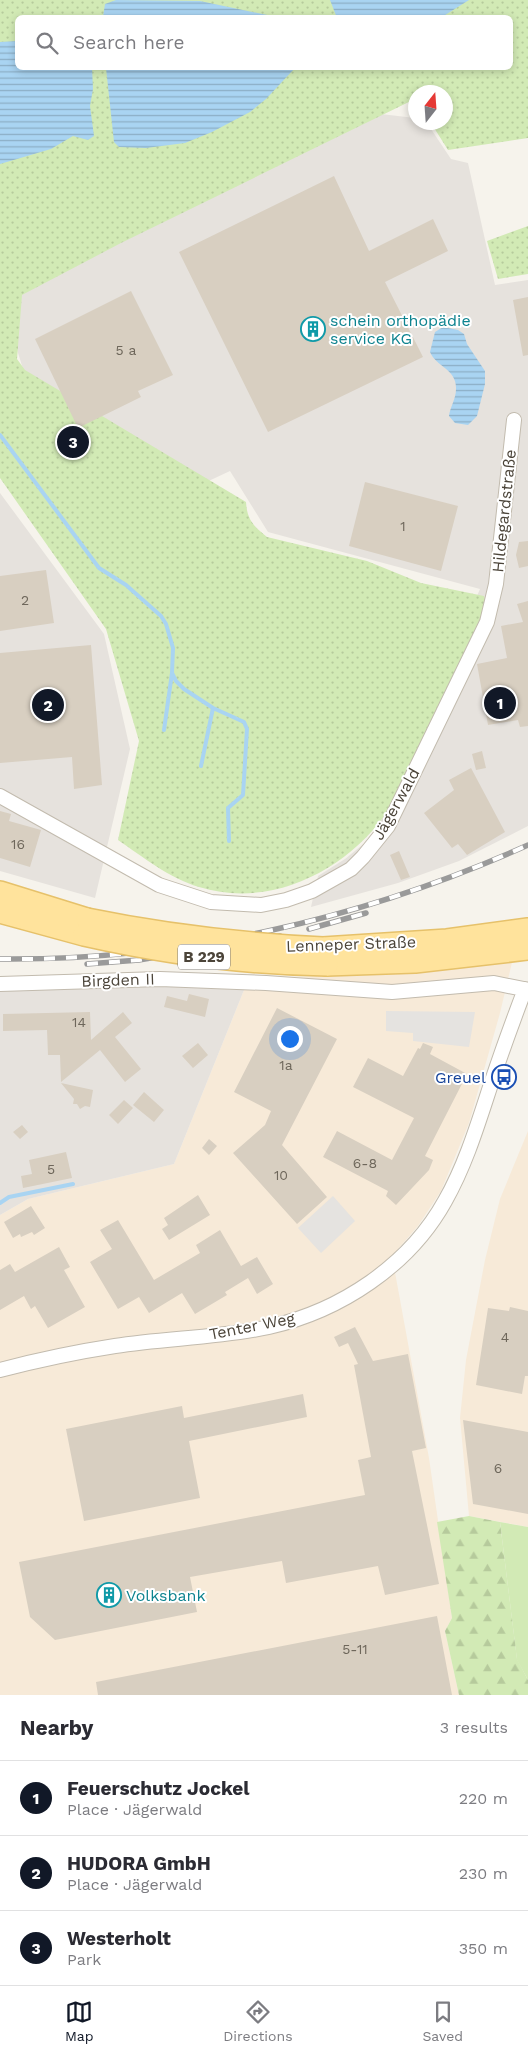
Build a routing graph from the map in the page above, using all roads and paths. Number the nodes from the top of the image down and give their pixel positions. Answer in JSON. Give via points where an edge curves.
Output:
{"nodes":[{"id":1,"x":514,"y":420,"type":"dead end"},
{"id":2,"x":492,"y":602,"type":"joint"},
{"id":3,"x":0,"y":796,"type":"edge"},
{"id":4,"x":0,"y":892,"type":"edge"},
{"id":5,"x":0,"y":912,"type":"edge"},
{"id":6,"x":85,"y":927,"type":"junction"},
{"id":7,"x":528,"y":929,"type":"edge"},
{"id":8,"x":528,"y":949,"type":"edge"},
{"id":9,"x":325,"y":956,"type":"junction"},
{"id":10,"x":0,"y":984,"type":"edge"},
{"id":11,"x":526,"y":989,"type":"edge"},
{"id":12,"x":0,"y":1370,"type":"edge"}],
"edges":[{"from":1,"to":2,"type":"street","name":"Hildegardstraße"},
{"from":2,"to":3,"type":"street","name":"Jägerwald","via":[[481,636],[388,826],[351,869],[312,892],[261,905],[211,902],[185,895],[159,885]]},
{"from":4,"to":6,"type":"main road","name":"Lenneper Straße","number":"B 229"},
{"from":5,"to":6,"type":"main road","name":"Lenneper Straße","number":"B 229"},
{"from":6,"to":9,"type":"main road","name":"Lenneper Straße","number":"B 229","bridge":true,"via":[[137,947],[189,955],[262,962]]},
{"from":7,"to":9,"type":"main road","name":"Lenneper Straße","number":"B 229"},
{"from":8,"to":9,"type":"main road","name":"Lenneper Straße","number":"B 229","via":[[414,962]]},
{"from":10,"to":11,"type":"street","name":"Birgden II","via":[[160,979],[392,992],[481,982]]},
{"from":11,"to":12,"type":"street","name":"Tenter Weg","via":[[467,1156],[445,1202],[426,1231],[372,1282],[317,1312],[269,1326],[115,1346]]}]}
